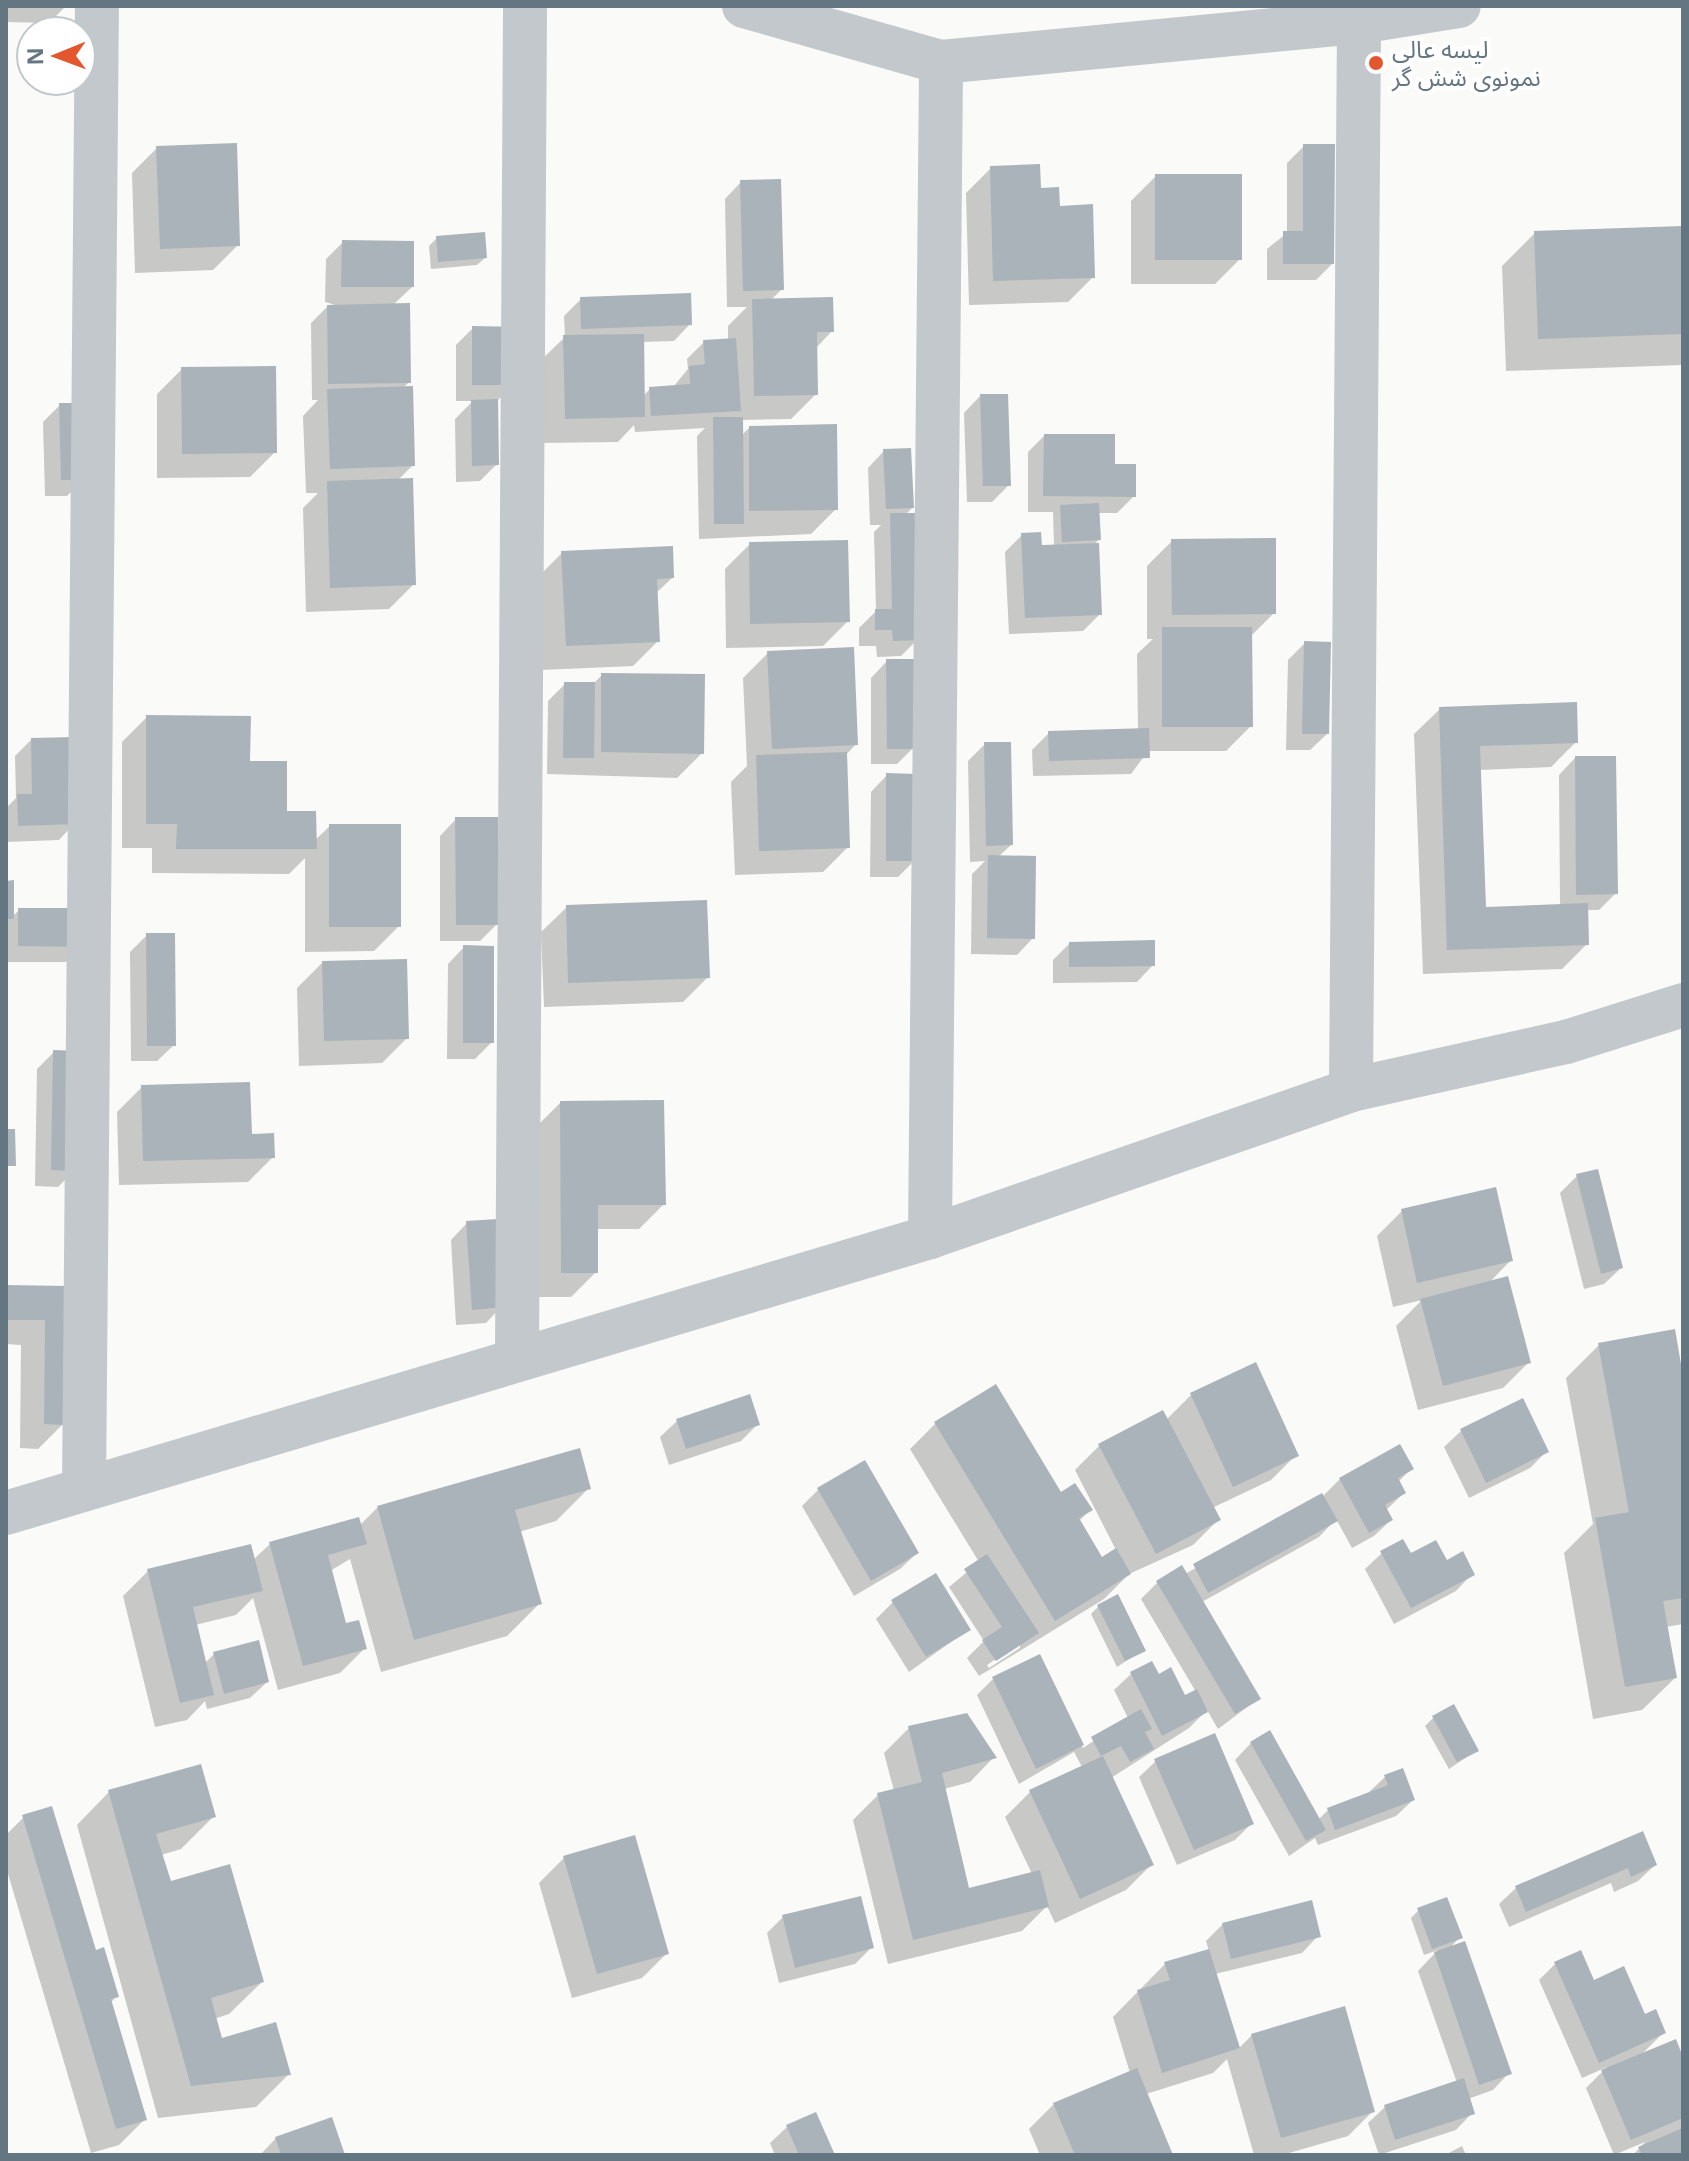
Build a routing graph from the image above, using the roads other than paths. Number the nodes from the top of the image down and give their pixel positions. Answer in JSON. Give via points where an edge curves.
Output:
{"nodes":[{"id":1,"x":97,"y":6,"type":"edge"},
{"id":2,"x":525,"y":6,"type":"edge"},
{"id":3,"x":744,"y":6,"type":"edge"},
{"id":4,"x":1459,"y":6,"type":"edge"},
{"id":5,"x":1359,"y":22,"type":"junction"},
{"id":6,"x":941,"y":62,"type":"junction"},
{"id":7,"x":1683,"y":1005,"type":"edge"},
{"id":8,"x":1351,"y":1090,"type":"junction"},
{"id":9,"x":930,"y":1237,"type":"junction"},
{"id":10,"x":517,"y":1358,"type":"junction"},
{"id":11,"x":84,"y":1489,"type":"junction"},
{"id":12,"x":6,"y":1513,"type":"edge"}],
"edges":[{"from":1,"to":11,"type":"street"},
{"from":2,"to":10,"type":"street"},
{"from":3,"to":6,"type":"street"},
{"from":4,"to":5,"type":"street"},
{"from":5,"to":6,"type":"street"},
{"from":5,"to":8,"type":"street"},
{"from":6,"to":9,"type":"street"},
{"from":7,"to":8,"type":"street","via":[[1566,1042]]},
{"from":8,"to":9,"type":"street"},
{"from":9,"to":10,"type":"street"},
{"from":10,"to":11,"type":"street"},
{"from":11,"to":12,"type":"street"}]}
